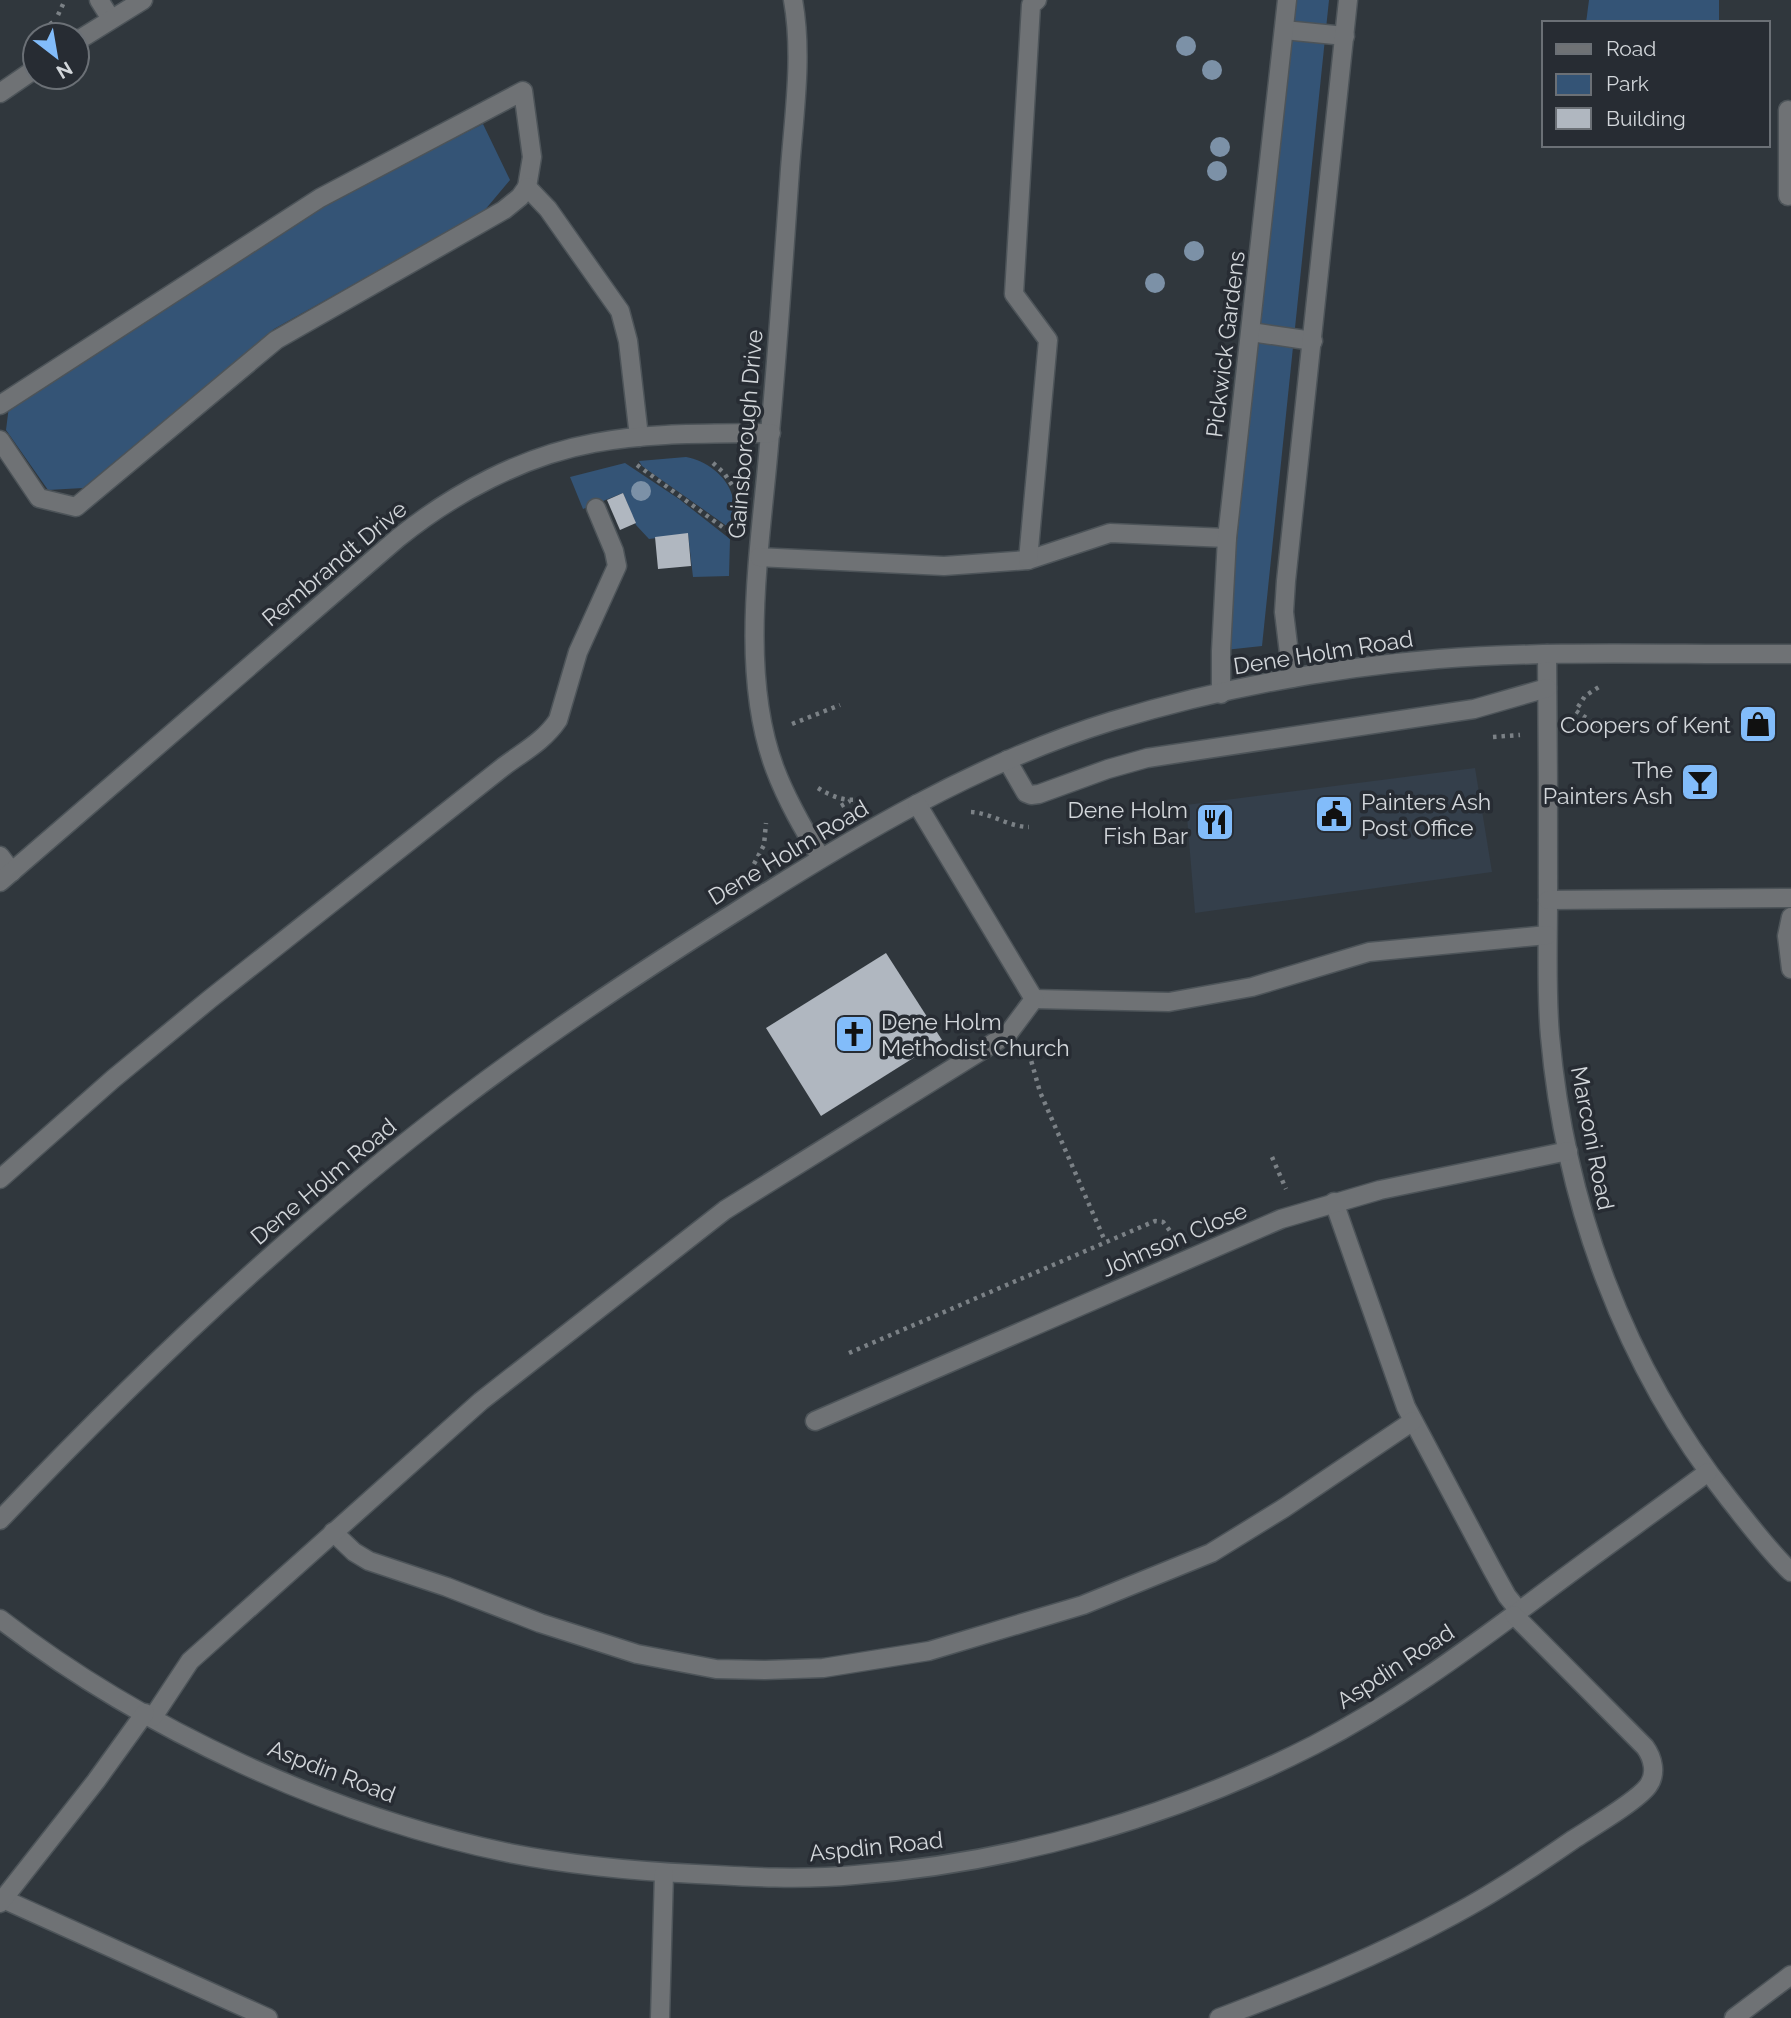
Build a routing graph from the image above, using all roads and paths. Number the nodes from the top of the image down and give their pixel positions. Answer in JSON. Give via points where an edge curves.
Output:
{"nodes":[{"id":1,"x":65,"y":0,"type":"edge"},
{"id":2,"x":99,"y":0,"type":"edge"},
{"id":3,"x":143,"y":0,"type":"edge"},
{"id":4,"x":793,"y":0,"type":"edge"},
{"id":5,"x":1037,"y":0,"type":"edge"},
{"id":6,"x":1287,"y":0,"type":"edge"},
{"id":7,"x":1348,"y":0,"type":"edge"},
{"id":8,"x":111,"y":19,"type":"junction"},
{"id":9,"x":1284,"y":30,"type":"junction"},
{"id":10,"x":91,"y":32,"type":"edge"},
{"id":11,"x":1345,"y":36,"type":"junction"},
{"id":12,"x":19,"y":46,"type":"dead end"},
{"id":13,"x":21,"y":79,"type":"edge"},
{"id":14,"x":0,"y":93,"type":"edge"},
{"id":15,"x":1788,"y":110,"type":"dead end"},
{"id":16,"x":1790,"y":153,"type":"edge"},
{"id":17,"x":527,"y":187,"type":"junction"},
{"id":18,"x":1788,"y":196,"type":"dead end"},
{"id":19,"x":1251,"y":332,"type":"junction"},
{"id":20,"x":1313,"y":341,"type":"junction"},
{"id":21,"x":0,"y":404,"type":"edge"},
{"id":22,"x":771,"y":433,"type":"junction"},
{"id":23,"x":639,"y":437,"type":"junction"},
{"id":24,"x":0,"y":440,"type":"edge"},
{"id":25,"x":634,"y":458,"type":"dead end"},
{"id":26,"x":705,"y":458,"type":"dead end"},
{"id":27,"x":739,"y":497,"type":"dead end"},
{"id":28,"x":596,"y":508,"type":"dead end"},
{"id":29,"x":736,"y":534,"type":"dead end"},
{"id":30,"x":1227,"y":538,"type":"junction"},
{"id":31,"x":759,"y":557,"type":"junction"},
{"id":32,"x":1028,"y":559,"type":"junction"},
{"id":33,"x":1547,"y":654,"type":"junction"},
{"id":34,"x":1791,"y":654,"type":"edge"},
{"id":35,"x":1292,"y":678,"type":"junction"},
{"id":36,"x":1610,"y":682,"type":"dead end"},
{"id":37,"x":1547,"y":688,"type":"junction"},
{"id":38,"x":1221,"y":694,"type":"junction"},
{"id":39,"x":840,"y":705,"type":"dead end"},
{"id":40,"x":1576,"y":710,"type":"junction"},
{"id":41,"x":1572,"y":718,"type":"dead end"},
{"id":42,"x":788,"y":723,"type":"dead end"},
{"id":43,"x":1610,"y":734,"type":"dead end"},
{"id":44,"x":1007,"y":760,"type":"junction"},
{"id":45,"x":812,"y":783,"type":"dead end"},
{"id":46,"x":872,"y":797,"type":"dead end"},
{"id":47,"x":851,"y":801,"type":"junction"},
{"id":48,"x":917,"y":804,"type":"junction"},
{"id":49,"x":841,"y":806,"type":"dead end"},
{"id":50,"x":763,"y":812,"type":"dead end"},
{"id":51,"x":769,"y":848,"type":"dead end"},
{"id":52,"x":759,"y":854,"type":"junction"},
{"id":53,"x":0,"y":856,"type":"edge"},
{"id":54,"x":821,"y":858,"type":"junction"},
{"id":55,"x":748,"y":870,"type":"dead end"},
{"id":56,"x":6,"y":877,"type":"edge"},
{"id":57,"x":1791,"y":898,"type":"edge"},
{"id":58,"x":1548,"y":900,"type":"junction"},
{"id":59,"x":1791,"y":917,"type":"edge"},
{"id":60,"x":1547,"y":935,"type":"junction"},
{"id":61,"x":1791,"y":969,"type":"edge"},
{"id":62,"x":1034,"y":999,"type":"junction"},
{"id":63,"x":1028,"y":1049,"type":"dead end"},
{"id":64,"x":1568,"y":1151,"type":"junction"},
{"id":65,"x":1272,"y":1157,"type":"dead end"},
{"id":66,"x":0,"y":1180,"type":"edge"},
{"id":67,"x":1289,"y":1197,"type":"dead end"},
{"id":68,"x":1334,"y":1202,"type":"junction"},
{"id":69,"x":1105,"y":1241,"type":"dead end"},
{"id":70,"x":815,"y":1421,"type":"dead end"},
{"id":71,"x":1413,"y":1421,"type":"junction"},
{"id":72,"x":1708,"y":1472,"type":"junction"},
{"id":73,"x":0,"y":1520,"type":"edge"},
{"id":74,"x":333,"y":1532,"type":"junction"},
{"id":75,"x":1791,"y":1572,"type":"edge"},
{"id":76,"x":1517,"y":1613,"type":"junction"},
{"id":77,"x":0,"y":1619,"type":"edge"},
{"id":78,"x":149,"y":1715,"type":"junction"},
{"id":79,"x":664,"y":1873,"type":"junction"},
{"id":80,"x":2,"y":1901,"type":"edge"},
{"id":81,"x":1791,"y":1975,"type":"edge"},
{"id":82,"x":268,"y":2018,"type":"edge"},
{"id":83,"x":660,"y":2018,"type":"edge"},
{"id":84,"x":1219,"y":2018,"type":"edge"},
{"id":85,"x":1734,"y":2018,"type":"edge"}],
"edges":[{"from":1,"to":12,"type":"path","via":[[51,24]]},
{"from":2,"to":8,"type":"street"},
{"from":3,"to":8,"type":"street"},
{"from":4,"to":22,"type":"street","name":"Gainsborough Drive","via":[[797,63]]},
{"from":5,"to":32,"type":"street","via":[[1031,5],[1014,294],[1048,340]]},
{"from":6,"to":9,"type":"street","name":"Pickwick Gardens"},
{"from":7,"to":11,"type":"street"},
{"from":8,"to":10,"type":"street"},
{"from":9,"to":11,"type":"street"},
{"from":9,"to":19,"type":"street","name":"Pickwick Gardens"},
{"from":11,"to":20,"type":"street"},
{"from":13,"to":14,"type":"street"},
{"from":15,"to":16,"type":"street"},
{"from":16,"to":18,"type":"street"},
{"from":17,"to":21,"type":"street","via":[[532,157],[523,91],[320,198]]},
{"from":17,"to":23,"type":"street","via":[[548,209],[620,311]]},
{"from":17,"to":24,"type":"street","via":[[505,210],[276,340],[76,507],[39,498]]},
{"from":19,"to":20,"type":"street"},
{"from":19,"to":30,"type":"street","name":"Pickwick Gardens"},
{"from":20,"to":35,"type":"street","via":[[1284,612]]},
{"from":22,"to":23,"type":"street","name":"Rembrandt Drive"},
{"from":22,"to":31,"type":"street","name":"Gainsborough Drive"},
{"from":23,"to":56,"type":"street","name":"Rembrandt Drive","via":[[534,460],[476,487],[414,525]]},
{"from":25,"to":29,"type":"path","via":[[729,534]]},
{"from":26,"to":27,"type":"path","via":[[724,473]]},
{"from":28,"to":66,"type":"street","via":[[617,566],[552,728],[231,981]]},
{"from":30,"to":32,"type":"street","via":[[1110,533]]},
{"from":30,"to":38,"type":"street","name":"Pickwick Gardens"},
{"from":31,"to":32,"type":"street","via":[[944,566]]},
{"from":31,"to":54,"type":"street","name":"Gainsborough Drive","via":[[755,669],[766,735],[783,788]]},
{"from":33,"to":34,"type":"street","name":"Dene Holm Road"},
{"from":33,"to":35,"type":"street","name":"Dene Holm Road","via":[[1389,663]]},
{"from":33,"to":37,"type":"street","name":"Marconi Road"},
{"from":35,"to":38,"type":"street","name":"Dene Holm Road"},
{"from":36,"to":40,"type":"path","via":[[1591,691]]},
{"from":37,"to":44,"type":"street","via":[[1474,709],[1157,755],[1040,794],[1026,793]]},
{"from":37,"to":58,"type":"street","name":"Marconi Road"},
{"from":38,"to":44,"type":"street","name":"Dene Holm Road","via":[[1114,721]]},
{"from":39,"to":42,"type":"path"},
{"from":40,"to":41,"type":"path"},
{"from":40,"to":43,"type":"path"},
{"from":44,"to":48,"type":"street","name":"Dene Holm Road"},
{"from":45,"to":47,"type":"path"},
{"from":46,"to":47,"type":"path"},
{"from":47,"to":49,"type":"path"},
{"from":48,"to":54,"type":"street","name":"Dene Holm Road"},
{"from":48,"to":62,"type":"street"},
{"from":50,"to":52,"type":"path","via":[[767,825]]},
{"from":51,"to":52,"type":"path"},
{"from":52,"to":55,"type":"path"},
{"from":53,"to":56,"type":"street"},
{"from":54,"to":73,"type":"street","name":"Dene Holm Road","via":[[586,1009],[405,1144],[219,1303]]},
{"from":57,"to":58,"type":"street"},
{"from":58,"to":60,"type":"street","name":"Marconi Road"},
{"from":59,"to":61,"type":"street","via":[[1787,936]]},
{"from":60,"to":62,"type":"street","via":[[1369,952],[1252,987],[1169,1002]]},
{"from":60,"to":64,"type":"street","name":"Marconi Road","via":[[1550,1035]]},
{"from":62,"to":74,"type":"street","via":[[1008,1034],[725,1210],[661,1258],[481,1401]]},
{"from":63,"to":69,"type":"path","via":[[1040,1092]]},
{"from":64,"to":68,"type":"street","name":"Johnson Close"},
{"from":64,"to":72,"type":"street","name":"Marconi Road","via":[[1590,1241],[1621,1318],[1672,1418]]},
{"from":65,"to":67,"type":"path"},
{"from":68,"to":70,"type":"street","name":"Johnson Close","via":[[1233,1239]]},
{"from":68,"to":71,"type":"street"},
{"from":71,"to":74,"type":"street","via":[[1211,1553],[1083,1605],[929,1651],[823,1668],[716,1669],[625,1651],[369,1561]]},
{"from":71,"to":76,"type":"street"},
{"from":72,"to":75,"type":"street","name":"Marconi Road"},
{"from":72,"to":76,"type":"street","name":"Aspdin Road"},
{"from":74,"to":78,"type":"street","via":[[190,1661]]},
{"from":76,"to":79,"type":"street","name":"Aspdin Road","via":[[1424,1681],[1310,1747],[1175,1805],[1096,1830],[963,1862],[857,1875],[754,1878]]},
{"from":76,"to":84,"type":"street","via":[[1645,1747],[1653,1766],[1648,1786],[1542,1861],[1452,1916],[1368,1957]]},
{"from":77,"to":78,"type":"street","name":"Aspdin Road","via":[[82,1677]]},
{"from":78,"to":79,"type":"street","name":"Aspdin Road","via":[[277,1779],[404,1825],[507,1852]]},
{"from":78,"to":80,"type":"street"},
{"from":79,"to":83,"type":"street"},
{"from":80,"to":82,"type":"street"},
{"from":81,"to":85,"type":"street"}]}
